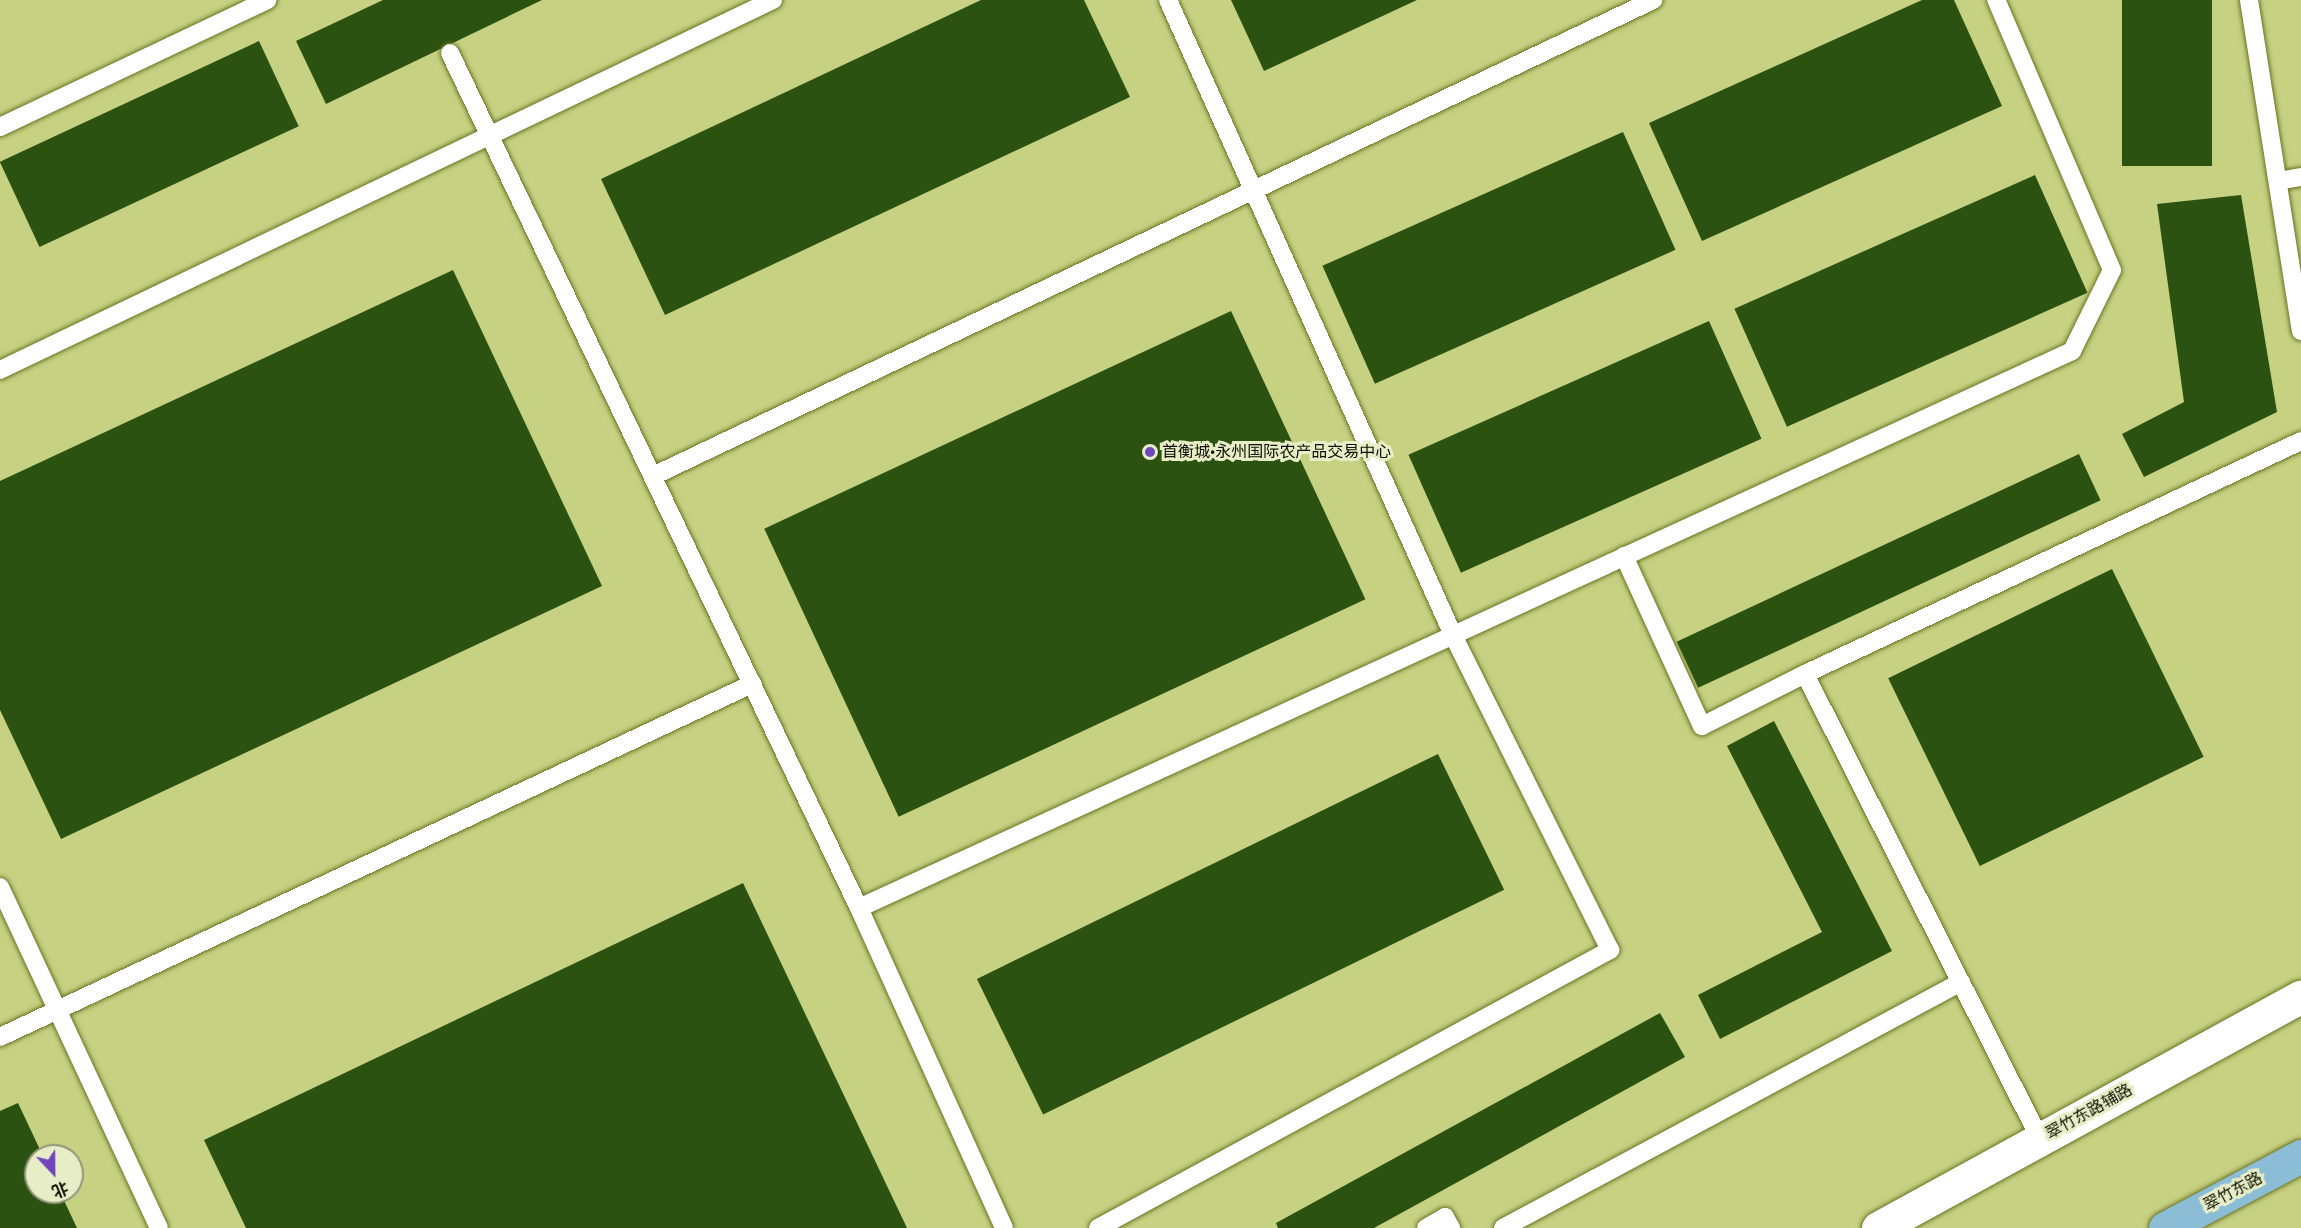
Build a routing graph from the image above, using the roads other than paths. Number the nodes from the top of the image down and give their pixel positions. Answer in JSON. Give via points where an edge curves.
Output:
{"nodes":[{"id":1,"x":267,"y":0,"type":"edge"},
{"id":2,"x":773,"y":0,"type":"edge"},
{"id":3,"x":1168,"y":0,"type":"edge"},
{"id":4,"x":1653,"y":0,"type":"edge"},
{"id":5,"x":1996,"y":0,"type":"edge"},
{"id":6,"x":2249,"y":0,"type":"edge"},
{"id":7,"x":450,"y":53,"type":"dead end"},
{"id":8,"x":0,"y":128,"type":"edge"},
{"id":9,"x":490,"y":137,"type":"junction"},
{"id":10,"x":2301,"y":177,"type":"edge"},
{"id":11,"x":2278,"y":180,"type":"junction"},
{"id":12,"x":1253,"y":190,"type":"junction"},
{"id":13,"x":2301,"y":331,"type":"edge"},
{"id":14,"x":0,"y":370,"type":"edge"},
{"id":15,"x":2301,"y":441,"type":"edge"},
{"id":16,"x":653,"y":476,"type":"junction"},
{"id":17,"x":1624,"y":556,"type":"junction"},
{"id":18,"x":1453,"y":635,"type":"junction"},
{"id":19,"x":1805,"y":674,"type":"junction"},
{"id":20,"x":752,"y":684,"type":"junction"},
{"id":21,"x":0,"y":887,"type":"edge"},
{"id":22,"x":859,"y":908,"type":"junction"},
{"id":23,"x":1961,"y":982,"type":"junction"},
{"id":24,"x":2295,"y":1004,"type":"edge"},
{"id":25,"x":57,"y":1010,"type":"junction"},
{"id":26,"x":0,"y":1037,"type":"edge"},
{"id":27,"x":2040,"y":1139,"type":"junction"},
{"id":28,"x":2301,"y":1156,"type":"edge"},
{"id":29,"x":159,"y":1228,"type":"edge"},
{"id":30,"x":1004,"y":1228,"type":"edge"},
{"id":31,"x":1098,"y":1228,"type":"edge"},
{"id":32,"x":1426,"y":1228,"type":"edge"},
{"id":33,"x":1451,"y":1228,"type":"edge"},
{"id":34,"x":1503,"y":1228,"type":"edge"},
{"id":35,"x":1878,"y":1228,"type":"edge"},
{"id":36,"x":2164,"y":1228,"type":"edge"}],
"edges":[{"from":1,"to":8,"type":"lane"},
{"from":2,"to":9,"type":"lane"},
{"from":3,"to":12,"type":"lane"},
{"from":4,"to":12,"type":"lane"},
{"from":5,"to":17,"type":"lane","via":[[2112,270],[2072,351]]},
{"from":6,"to":11,"type":"lane"},
{"from":7,"to":9,"type":"lane"},
{"from":9,"to":14,"type":"lane"},
{"from":9,"to":16,"type":"lane"},
{"from":10,"to":11,"type":"lane"},
{"from":11,"to":13,"type":"lane"},
{"from":12,"to":16,"type":"lane"},
{"from":12,"to":18,"type":"lane"},
{"from":15,"to":19,"type":"lane"},
{"from":16,"to":20,"type":"lane"},
{"from":17,"to":18,"type":"lane"},
{"from":17,"to":19,"type":"lane","via":[[1702,726]]},
{"from":18,"to":22,"type":"lane"},
{"from":18,"to":31,"type":"lane","via":[[1610,950]]},
{"from":19,"to":23,"type":"lane"},
{"from":20,"to":22,"type":"lane"},
{"from":20,"to":25,"type":"lane"},
{"from":21,"to":25,"type":"lane"},
{"from":22,"to":30,"type":"lane"},
{"from":23,"to":27,"type":"lane"},
{"from":23,"to":34,"type":"lane"},
{"from":24,"to":27,"type":"main road","name":"翠竹东路辅路"},
{"from":25,"to":26,"type":"lane"},
{"from":25,"to":29,"type":"lane"},
{"from":27,"to":35,"type":"main road","name":"翠竹东路辅路"},
{"from":28,"to":36,"type":"main road","name":"翠竹东路"},
{"from":32,"to":33,"type":"lane","via":[[1445,1217]]}]}
